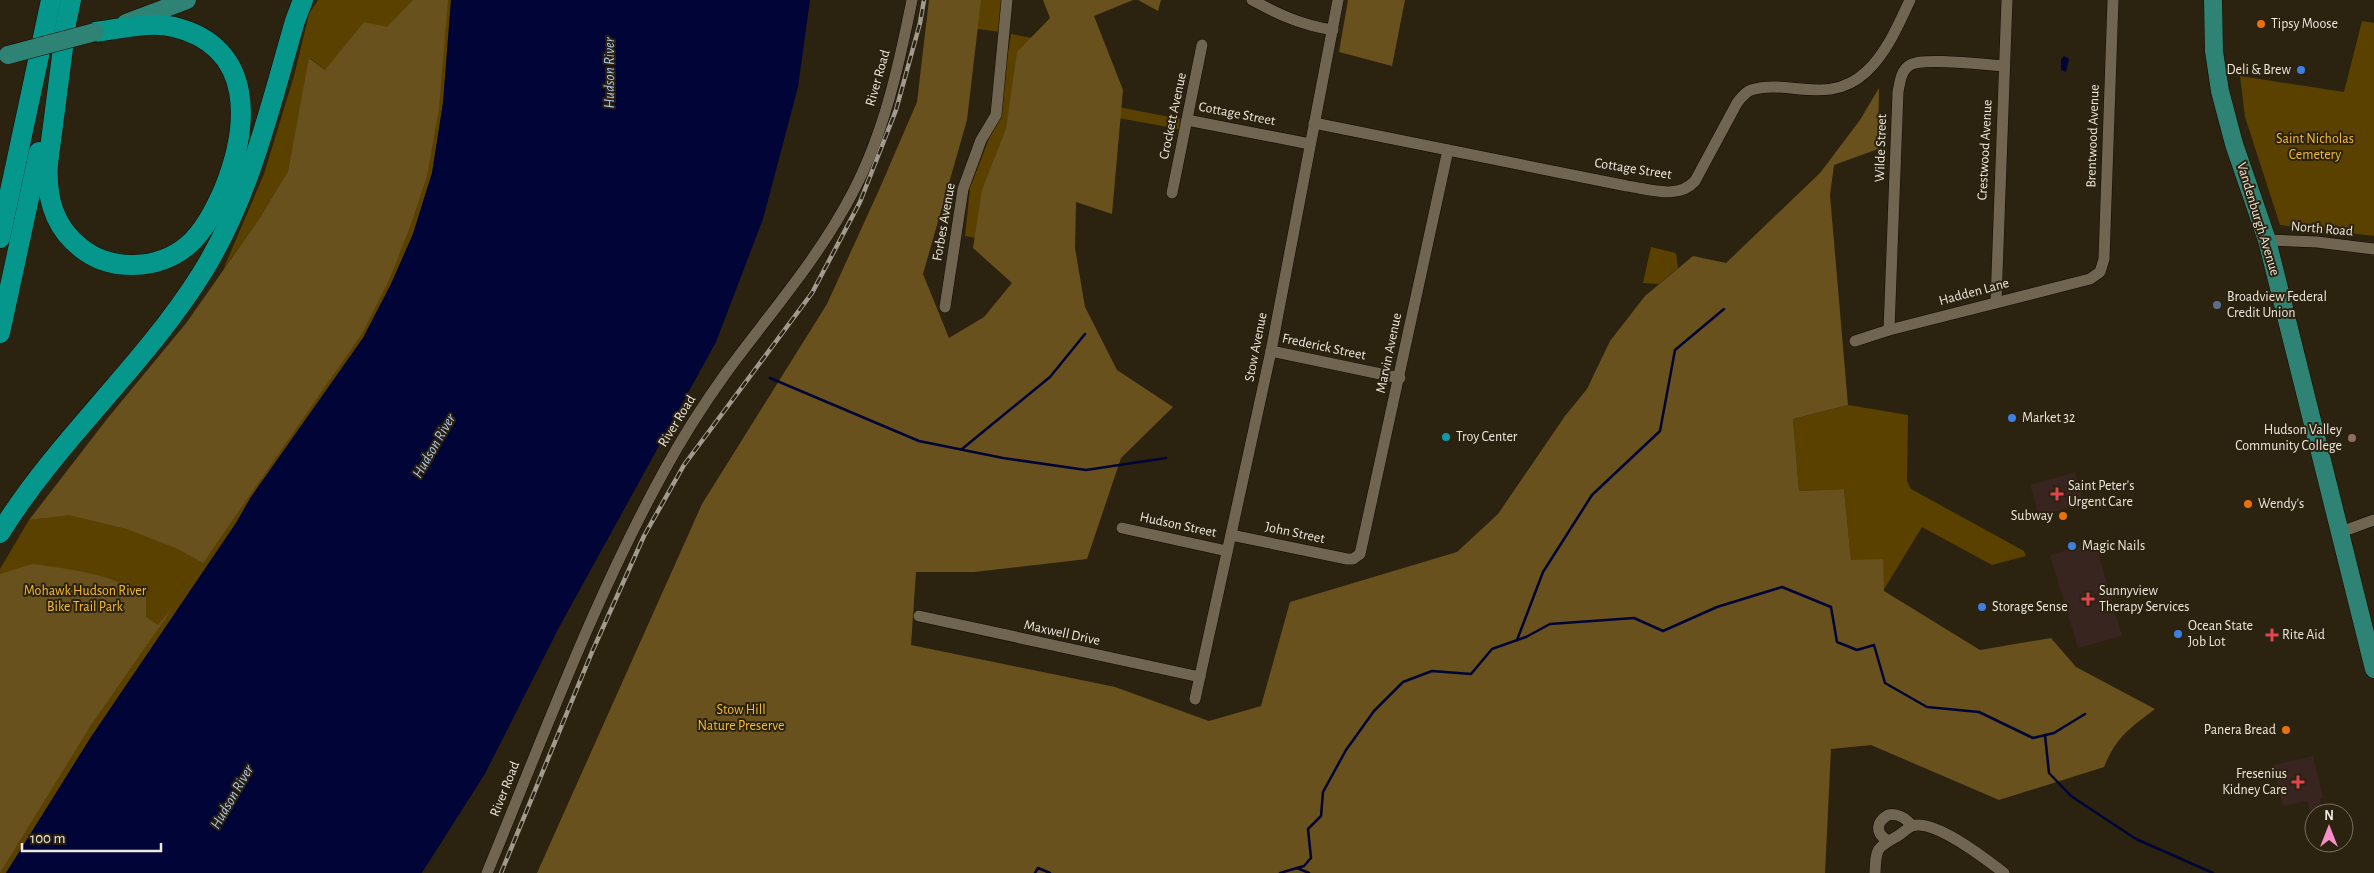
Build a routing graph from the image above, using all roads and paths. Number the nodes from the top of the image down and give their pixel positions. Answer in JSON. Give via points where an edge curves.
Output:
{"nodes":[{"id":1,"x":51,"y":0,"type":"edge"},
{"id":2,"x":71,"y":0,"type":"edge"},
{"id":3,"x":187,"y":0,"type":"edge"},
{"id":4,"x":303,"y":0,"type":"edge"},
{"id":5,"x":912,"y":0,"type":"edge"},
{"id":6,"x":1007,"y":0,"type":"edge"},
{"id":7,"x":1252,"y":0,"type":"edge"},
{"id":8,"x":1338,"y":0,"type":"edge"},
{"id":9,"x":1910,"y":0,"type":"edge"},
{"id":10,"x":2007,"y":0,"type":"edge"},
{"id":11,"x":2113,"y":0,"type":"edge"},
{"id":12,"x":2213,"y":0,"type":"edge"},
{"id":13,"x":66,"y":25,"type":"junction"},
{"id":14,"x":1333,"y":30,"type":"junction"},
{"id":15,"x":95,"y":32,"type":"junction"},
{"id":16,"x":1202,"y":45,"type":"dead end"},
{"id":17,"x":4,"y":56,"type":"edge"},
{"id":18,"x":2004,"y":66,"type":"junction"},
{"id":19,"x":34,"y":81,"type":"junction"},
{"id":20,"x":1187,"y":120,"type":"junction"},
{"id":21,"x":1314,"y":123,"type":"junction"},
{"id":22,"x":1310,"y":144,"type":"junction"},
{"id":23,"x":1448,"y":150,"type":"junction"},
{"id":24,"x":0,"y":186,"type":"edge"},
{"id":25,"x":1172,"y":193,"type":"dead end"},
{"id":26,"x":0,"y":238,"type":"edge"},
{"id":27,"x":2267,"y":240,"type":"junction"},
{"id":28,"x":2374,"y":249,"type":"edge"},
{"id":29,"x":2100,"y":272,"type":"joint"},
{"id":30,"x":1996,"y":302,"type":"junction"},
{"id":31,"x":945,"y":307,"type":"dead end"},
{"id":32,"x":1889,"y":330,"type":"junction"},
{"id":33,"x":0,"y":333,"type":"edge"},
{"id":34,"x":1855,"y":341,"type":"dead end"},
{"id":35,"x":1271,"y":352,"type":"junction"},
{"id":36,"x":1400,"y":378,"type":"junction"},
{"id":37,"x":2374,"y":520,"type":"edge"},
{"id":38,"x":1122,"y":528,"type":"dead end"},
{"id":39,"x":2341,"y":532,"type":"junction"},
{"id":40,"x":0,"y":533,"type":"edge"},
{"id":41,"x":1231,"y":535,"type":"junction"},
{"id":42,"x":1227,"y":552,"type":"junction"},
{"id":43,"x":1353,"y":559,"type":"joint"},
{"id":44,"x":919,"y":616,"type":"dead end"},
{"id":45,"x":2374,"y":669,"type":"edge"},
{"id":46,"x":1200,"y":677,"type":"junction"},
{"id":47,"x":1195,"y":699,"type":"dead end"},
{"id":48,"x":1912,"y":826,"type":"junction"},
{"id":49,"x":1887,"y":840,"type":"junction"},
{"id":50,"x":487,"y":873,"type":"edge"},
{"id":51,"x":1875,"y":873,"type":"edge"},
{"id":52,"x":2004,"y":873,"type":"edge"}],
"edges":[{"from":1,"to":19,"type":"highway"},
{"from":2,"to":13,"type":"highway"},
{"from":3,"to":15,"type":"main road"},
{"from":4,"to":40,"type":"highway","via":[[251,170],[212,256],[175,312],[33,484]]},
{"from":5,"to":50,"type":"street","name":"River Road","via":[[896,74],[853,192],[810,262],[704,405],[663,474],[614,567]]},
{"from":6,"to":31,"type":"street","name":"Forbes Avenue","via":[[996,115],[981,140],[963,189]]},
{"from":7,"to":14,"type":"street","via":[[1305,25]]},
{"from":8,"to":14,"type":"street","name":"Stow Avenue"},
{"from":9,"to":23,"type":"street","name":"Cottage Street","via":[[1875,62],[1853,81],[1824,90],[1769,87],[1744,94],[1695,181],[1684,191],[1664,192]]},
{"from":10,"to":18,"type":"street","name":"Crestwood Avenue"},
{"from":11,"to":29,"type":"street","name":"Brentwood Avenue","via":[[2104,259]]},
{"from":12,"to":27,"type":"main road","name":"Vandenburgh Avenue","via":[[2214,51],[2220,91],[2234,144]]},
{"from":13,"to":15,"type":"highway","via":[[47,178],[50,203],[60,226],[85,251],[124,264],[152,263],[176,253],[196,237],[221,196],[242,128],[240,91],[224,58],[206,41],[184,30],[153,26]]},
{"from":13,"to":33,"type":"highway"},
{"from":14,"to":21,"type":"street","name":"Stow Avenue"},
{"from":15,"to":17,"type":"main road","bridge":true},
{"from":16,"to":20,"type":"street","name":"Crockett Avenue"},
{"from":18,"to":30,"type":"street","name":"Crestwood Avenue"},
{"from":18,"to":32,"type":"street","name":"Wilde Street","via":[[1924,62],[1909,65],[1902,75],[1898,92]]},
{"from":19,"to":24,"type":"highway"},
{"from":19,"to":26,"type":"highway"},
{"from":20,"to":22,"type":"street","name":"Cottage Street"},
{"from":20,"to":25,"type":"street","name":"Crockett Avenue"},
{"from":21,"to":22,"type":"street","name":"Stow Avenue"},
{"from":21,"to":23,"type":"street","name":"Cottage Street"},
{"from":22,"to":35,"type":"street","name":"Stow Avenue"},
{"from":23,"to":36,"type":"street","name":"Marvin Avenue"},
{"from":27,"to":28,"type":"street","name":"North Road"},
{"from":27,"to":39,"type":"main road","name":"Vandenburgh Avenue"},
{"from":29,"to":30,"type":"street","name":"Hadden Lane","via":[[2090,279]]},
{"from":30,"to":32,"type":"street","name":"Hadden Lane"},
{"from":32,"to":34,"type":"street","name":"Hadden Lane"},
{"from":35,"to":36,"type":"street","name":"Frederick Street"},
{"from":35,"to":41,"type":"street","name":"Stow Avenue"},
{"from":36,"to":43,"type":"street","name":"Marvin Avenue","via":[[1362,550]]},
{"from":37,"to":39,"type":"street"},
{"from":38,"to":42,"type":"street","name":"Hudson Street"},
{"from":39,"to":45,"type":"main road","name":"Vandenburgh Avenue"},
{"from":41,"to":42,"type":"street","name":"Stow Avenue"},
{"from":41,"to":43,"type":"street","name":"John Street"},
{"from":42,"to":46,"type":"street","name":"Stow Avenue"},
{"from":44,"to":46,"type":"street","name":"Maxwell Drive"},
{"from":46,"to":47,"type":"street","name":"Stow Avenue"},
{"from":48,"to":49,"type":"street"},
{"from":48,"to":49,"type":"street","via":[[1902,818],[1888,815],[1880,820],[1878,830],[1879,835]]},
{"from":48,"to":52,"type":"street","via":[[1924,826],[1953,837]]},
{"from":49,"to":51,"type":"street","via":[[1879,848]]}]}
